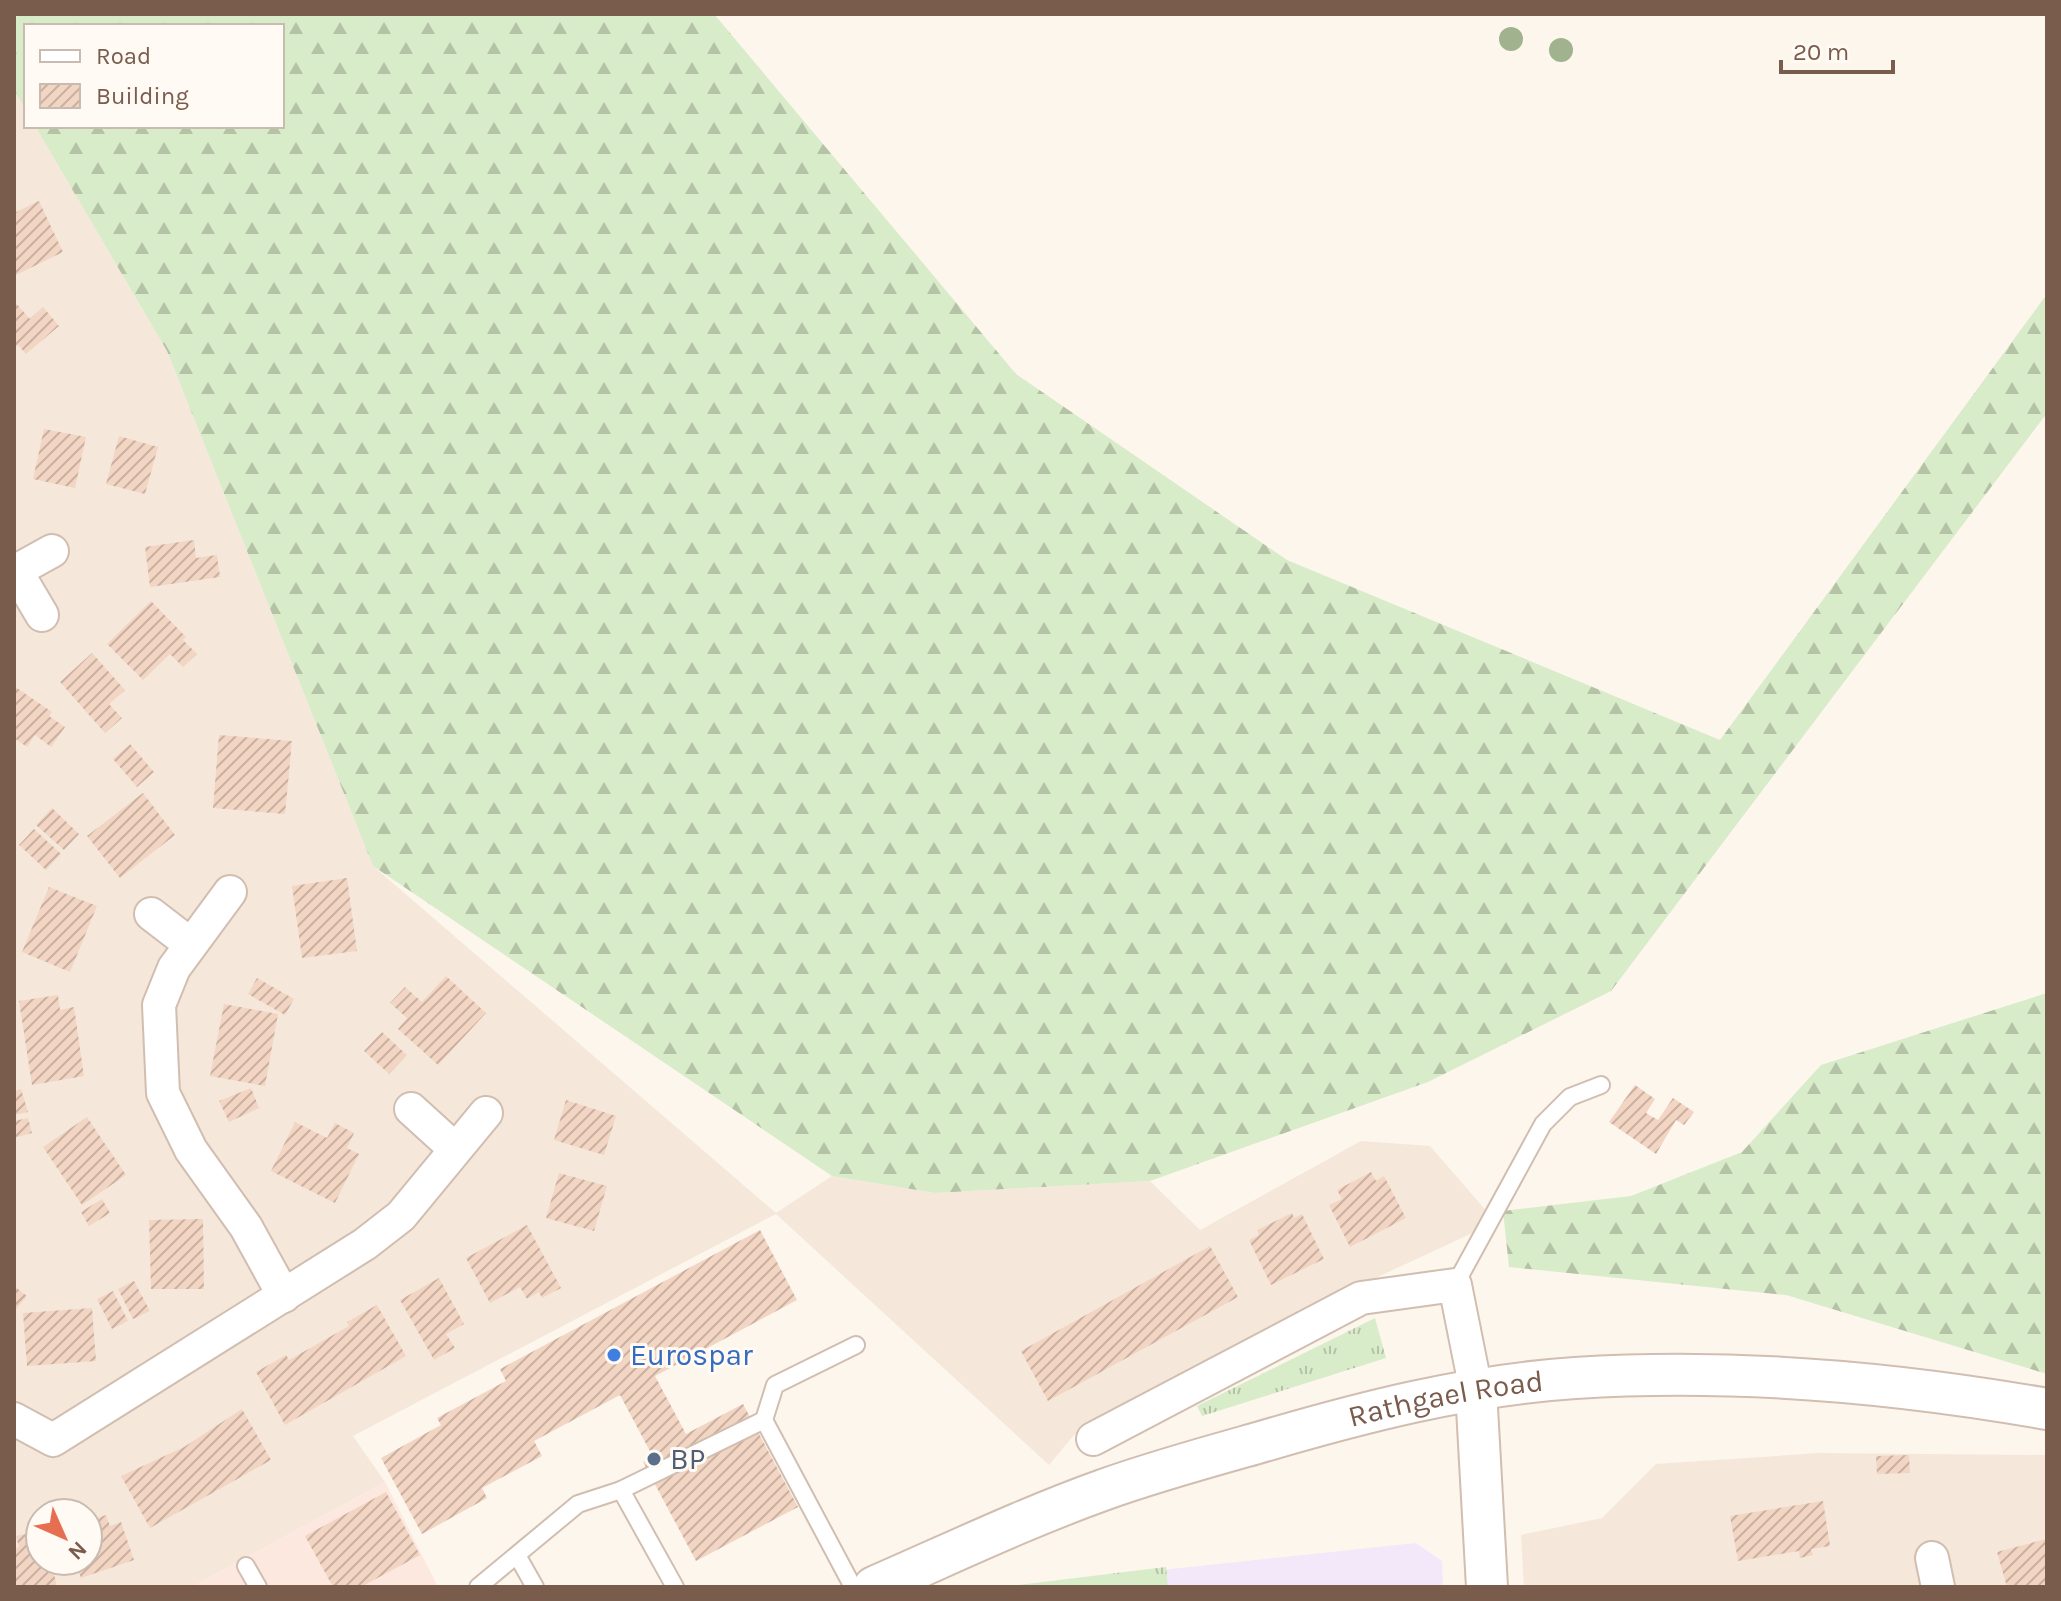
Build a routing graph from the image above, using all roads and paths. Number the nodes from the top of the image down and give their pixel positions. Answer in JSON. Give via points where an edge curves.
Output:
{"nodes":[{"id":1,"x":52,"y":551,"type":"dead end"},
{"id":2,"x":15,"y":571,"type":"edge"},
{"id":3,"x":42,"y":615,"type":"dead end"},
{"id":4,"x":230,"y":892,"type":"dead end"},
{"id":5,"x":151,"y":914,"type":"dead end"},
{"id":6,"x":190,"y":944,"type":"junction"},
{"id":7,"x":1601,"y":1085,"type":"dead end"},
{"id":8,"x":411,"y":1109,"type":"dead end"},
{"id":9,"x":486,"y":1113,"type":"dead end"},
{"id":10,"x":455,"y":1149,"type":"junction"},
{"id":11,"x":1455,"y":1285,"type":"junction"},
{"id":12,"x":284,"y":1296,"type":"junction"},
{"id":13,"x":856,"y":1345,"type":"dead end"},
{"id":14,"x":1476,"y":1390,"type":"junction"},
{"id":15,"x":2047,"y":1409,"type":"edge"},
{"id":16,"x":14,"y":1419,"type":"edge"},
{"id":17,"x":764,"y":1420,"type":"junction"},
{"id":18,"x":1093,"y":1439,"type":"dead end"},
{"id":19,"x":621,"y":1490,"type":"junction"},
{"id":20,"x":518,"y":1557,"type":"junction"},
{"id":21,"x":246,"y":1566,"type":"dead end"},
{"id":22,"x":258,"y":1587,"type":"edge"},
{"id":23,"x":478,"y":1587,"type":"edge"},
{"id":24,"x":535,"y":1587,"type":"edge"},
{"id":25,"x":675,"y":1587,"type":"edge"},
{"id":26,"x":853,"y":1587,"type":"edge"},
{"id":27,"x":874,"y":1587,"type":"edge"},
{"id":28,"x":1487,"y":1587,"type":"edge"}],
"edges":[{"from":1,"to":2,"type":"street"},
{"from":2,"to":3,"type":"street"},
{"from":4,"to":6,"type":"street"},
{"from":5,"to":6,"type":"street"},
{"from":6,"to":12,"type":"street","via":[[159,1005],[163,1093],[191,1150],[246,1227]]},
{"from":7,"to":11,"type":"lane","via":[[1570,1097],[1543,1124]]},
{"from":8,"to":10,"type":"street"},
{"from":9,"to":10,"type":"street"},
{"from":10,"to":12,"type":"street","via":[[401,1216]]},
{"from":11,"to":14,"type":"street"},
{"from":11,"to":18,"type":"street","via":[[1361,1298]]},
{"from":12,"to":16,"type":"street","via":[[53,1440]]},
{"from":13,"to":17,"type":"lane","via":[[775,1385]]},
{"from":14,"to":15,"type":"street","name":"Rathgael Road","via":[[1575,1378],[1728,1375],[1953,1393]]},
{"from":14,"to":27,"type":"street","name":"Rathgael Road","via":[[1367,1411],[1142,1476]]},
{"from":14,"to":28,"type":"street"},
{"from":17,"to":19,"type":"lane"},
{"from":17,"to":26,"type":"lane"},
{"from":19,"to":20,"type":"lane","via":[[578,1504]]},
{"from":19,"to":25,"type":"lane"},
{"from":20,"to":23,"type":"lane"},
{"from":20,"to":24,"type":"lane"},
{"from":21,"to":22,"type":"lane"}]}
